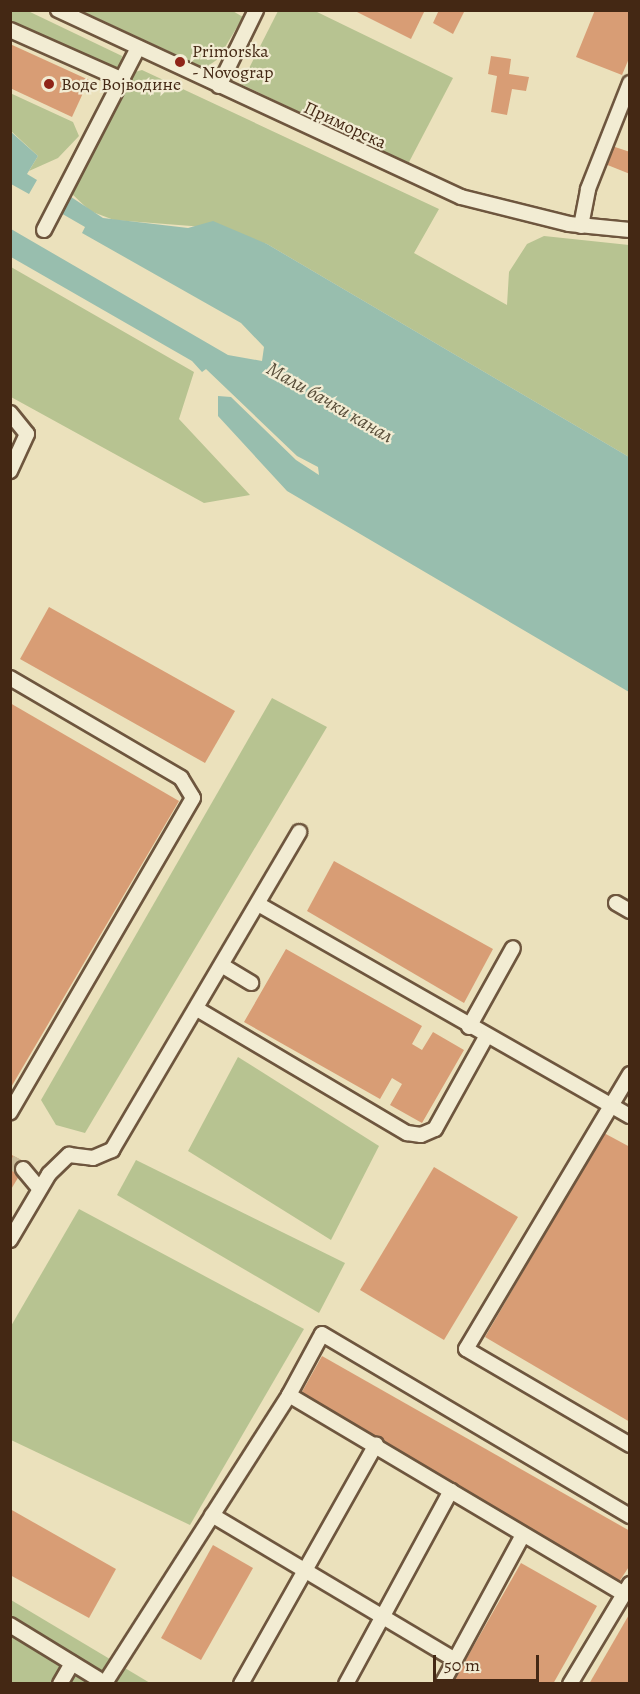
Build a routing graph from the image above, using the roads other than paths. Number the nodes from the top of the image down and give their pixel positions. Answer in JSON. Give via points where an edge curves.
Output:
{"nodes":[{"id":1,"x":58,"y":10,"type":"edge"},
{"id":2,"x":256,"y":10,"type":"edge"},
{"id":3,"x":10,"y":30,"type":"edge"},
{"id":4,"x":138,"y":48,"type":"junction"},
{"id":5,"x":123,"y":80,"type":"junction"},
{"id":6,"x":630,"y":83,"type":"edge"},
{"id":7,"x":219,"y":86,"type":"junction"},
{"id":8,"x":581,"y":226,"type":"junction"},
{"id":9,"x":44,"y":230,"type":"dead end"},
{"id":10,"x":630,"y":230,"type":"edge"},
{"id":11,"x":10,"y":413,"type":"edge"},
{"id":12,"x":10,"y":471,"type":"edge"},
{"id":13,"x":10,"y":678,"type":"edge"},
{"id":14,"x":299,"y":832,"type":"dead end"},
{"id":15,"x":616,"y":903,"type":"dead end"},
{"id":16,"x":258,"y":904,"type":"junction"},
{"id":17,"x":630,"y":911,"type":"edge"},
{"id":18,"x":513,"y":948,"type":"dead end"},
{"id":19,"x":222,"y":966,"type":"junction"},
{"id":20,"x":251,"y":984,"type":"dead end"},
{"id":21,"x":197,"y":1009,"type":"junction"},
{"id":22,"x":469,"y":1027,"type":"junction"},
{"id":23,"x":486,"y":1037,"type":"junction"},
{"id":24,"x":630,"y":1074,"type":"edge"},
{"id":25,"x":611,"y":1106,"type":"junction"},
{"id":26,"x":10,"y":1113,"type":"edge"},
{"id":27,"x":630,"y":1116,"type":"edge"},
{"id":28,"x":23,"y":1170,"type":"tunnel mouth"},
{"id":29,"x":40,"y":1189,"type":"junction"},
{"id":30,"x":10,"y":1240,"type":"edge"},
{"id":31,"x":289,"y":1395,"type":"junction"},
{"id":32,"x":376,"y":1444,"type":"junction"},
{"id":33,"x":630,"y":1445,"type":"edge"},
{"id":34,"x":451,"y":1491,"type":"junction"},
{"id":35,"x":212,"y":1515,"type":"junction"},
{"id":36,"x":630,"y":1516,"type":"edge"},
{"id":37,"x":523,"y":1535,"type":"junction"},
{"id":38,"x":305,"y":1571,"type":"junction"},
{"id":39,"x":627,"y":1589,"type":"edge"},
{"id":40,"x":382,"y":1618,"type":"junction"},
{"id":41,"x":10,"y":1624,"type":"edge"},
{"id":42,"x":455,"y":1660,"type":"junction"},
{"id":43,"x":72,"y":1663,"type":"junction"},
{"id":44,"x":101,"y":1682,"type":"edge"},
{"id":45,"x":60,"y":1683,"type":"edge"},
{"id":46,"x":241,"y":1683,"type":"edge"},
{"id":47,"x":345,"y":1683,"type":"edge"},
{"id":48,"x":442,"y":1683,"type":"edge"},
{"id":49,"x":570,"y":1683,"type":"edge"}],
"edges":[{"from":1,"to":4,"type":"street","name":"Приморска"},
{"from":2,"to":7,"type":"street"},
{"from":3,"to":5,"type":"street"},
{"from":4,"to":5,"type":"street"},
{"from":4,"to":7,"type":"street","name":"Приморска"},
{"from":5,"to":9,"type":"street"},
{"from":6,"to":8,"type":"street","via":[[588,189]]},
{"from":7,"to":8,"type":"street","name":"Приморска","via":[[461,196]]},
{"from":8,"to":10,"type":"street","name":"Приморска"},
{"from":11,"to":12,"type":"street","via":[[27,434]]},
{"from":13,"to":26,"type":"street","via":[[181,778],[193,798]]},
{"from":14,"to":16,"type":"street"},
{"from":15,"to":17,"type":"street"},
{"from":16,"to":19,"type":"street"},
{"from":16,"to":22,"type":"street"},
{"from":18,"to":22,"type":"street"},
{"from":19,"to":20,"type":"street"},
{"from":19,"to":21,"type":"street"},
{"from":21,"to":23,"type":"street","via":[[407,1132],[421,1135],[435,1129]]},
{"from":21,"to":29,"type":"street","via":[[112,1150],[93,1158],[69,1155]]},
{"from":22,"to":23,"type":"street"},
{"from":23,"to":25,"type":"street"},
{"from":24,"to":25,"type":"street"},
{"from":25,"to":27,"type":"street"},
{"from":25,"to":33,"type":"street","via":[[466,1349]]},
{"from":28,"to":29,"type":"street"},
{"from":29,"to":30,"type":"street"},
{"from":31,"to":32,"type":"street"},
{"from":31,"to":35,"type":"street"},
{"from":31,"to":36,"type":"street","via":[[322,1334]]},
{"from":32,"to":34,"type":"street"},
{"from":32,"to":38,"type":"street"},
{"from":34,"to":37,"type":"street"},
{"from":34,"to":40,"type":"street"},
{"from":35,"to":38,"type":"street"},
{"from":35,"to":44,"type":"street"},
{"from":37,"to":39,"type":"street"},
{"from":37,"to":42,"type":"street"},
{"from":38,"to":40,"type":"street"},
{"from":38,"to":46,"type":"street"},
{"from":39,"to":49,"type":"street"},
{"from":40,"to":42,"type":"street"},
{"from":40,"to":47,"type":"street"},
{"from":41,"to":43,"type":"street"},
{"from":42,"to":48,"type":"street"},
{"from":43,"to":44,"type":"street"},
{"from":43,"to":45,"type":"street"}]}
